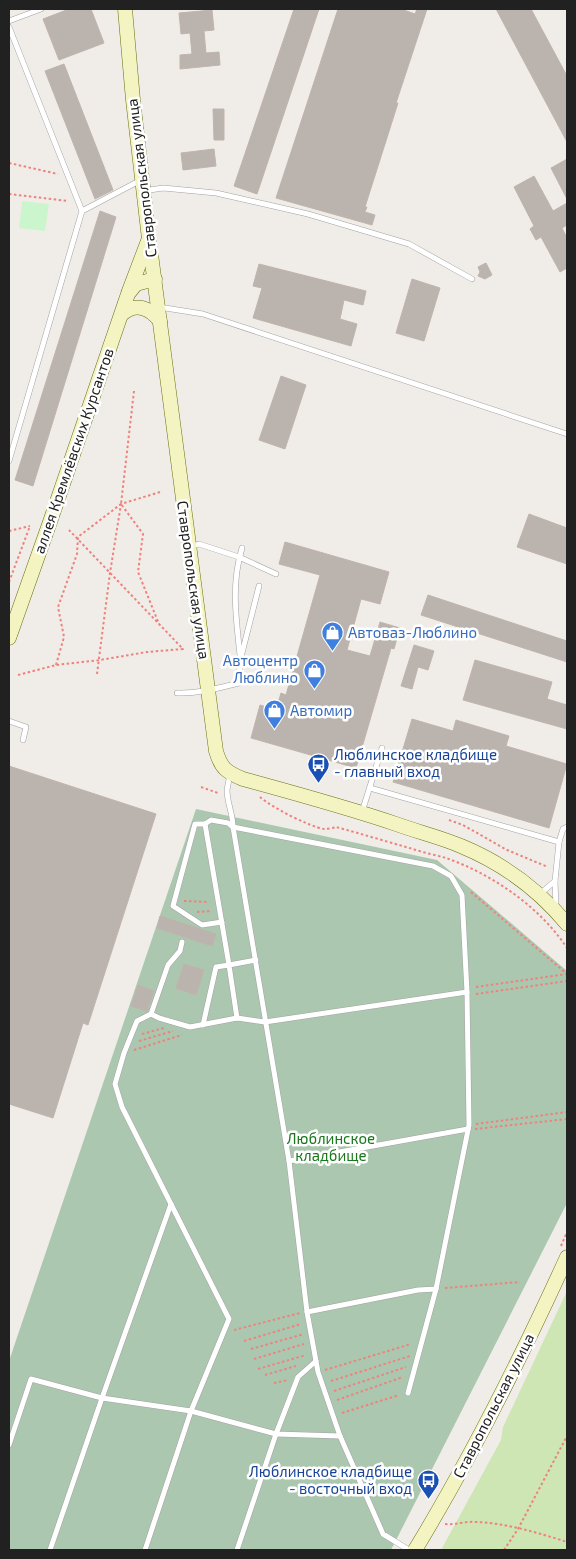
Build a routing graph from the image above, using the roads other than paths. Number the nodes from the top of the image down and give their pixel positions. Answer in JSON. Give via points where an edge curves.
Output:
{"nodes":[{"id":1,"x":41,"y":9,"type":"edge"},
{"id":2,"x":125,"y":9,"type":"edge"},
{"id":3,"x":9,"y":21,"type":"edge"},
{"id":4,"x":9,"y":26,"type":"edge"},
{"id":5,"x":142,"y":185,"type":"junction"},
{"id":6,"x":82,"y":211,"type":"junction"},
{"id":7,"x":149,"y":239,"type":"junction"},
{"id":8,"x":472,"y":279,"type":"dead end"},
{"id":9,"x":155,"y":280,"type":"junction"},
{"id":10,"x":128,"y":294,"type":"junction"},
{"id":11,"x":158,"y":307,"type":"junction"},
{"id":12,"x":122,"y":314,"type":"junction"},
{"id":13,"x":160,"y":321,"type":"junction"},
{"id":14,"x":567,"y":434,"type":"edge"},
{"id":15,"x":9,"y":461,"type":"edge"},
{"id":16,"x":188,"y":547,"type":"junction"},
{"id":17,"x":242,"y":548,"type":"dead end"},
{"id":18,"x":239,"y":557,"type":"junction"},
{"id":19,"x":276,"y":574,"type":"dead end"},
{"id":20,"x":259,"y":586,"type":"dead end"},
{"id":21,"x":9,"y":638,"type":"edge"},
{"id":22,"x":240,"y":661,"type":"junction"},
{"id":23,"x":208,"y":691,"type":"junction"},
{"id":24,"x":177,"y":693,"type":"dead end"},
{"id":25,"x":9,"y":721,"type":"edge"},
{"id":26,"x":22,"y":740,"type":"dead end"},
{"id":27,"x":382,"y":748,"type":"dead end"},
{"id":28,"x":231,"y":774,"type":"junction"},
{"id":29,"x":370,"y":788,"type":"junction"},
{"id":30,"x":362,"y":813,"type":"junction"},
{"id":31,"x":206,"y":824,"type":"junction"},
{"id":32,"x":233,"y":827,"type":"junction"},
{"id":33,"x":567,"y":828,"type":"edge"},
{"id":34,"x":559,"y":842,"type":"junction"},
{"id":35,"x":555,"y":881,"type":"junction"},
{"id":36,"x":539,"y":894,"type":"junction"},
{"id":37,"x":556,"y":910,"type":"junction"},
{"id":38,"x":222,"y":922,"type":"junction"},
{"id":39,"x":567,"y":924,"type":"edge"},
{"id":40,"x":182,"y":942,"type":"dead end"},
{"id":41,"x":256,"y":960,"type":"junction"},
{"id":42,"x":229,"y":965,"type":"junction"},
{"id":43,"x":467,"y":992,"type":"junction"},
{"id":44,"x":151,"y":1014,"type":"junction"},
{"id":45,"x":237,"y":1018,"type":"junction"},
{"id":46,"x":265,"y":1022,"type":"junction"},
{"id":47,"x":203,"y":1025,"type":"junction"},
{"id":48,"x":468,"y":1127,"type":"junction"},
{"id":49,"x":289,"y":1161,"type":"junction"},
{"id":50,"x":171,"y":1204,"type":"junction"},
{"id":51,"x":567,"y":1258,"type":"edge"},
{"id":52,"x":436,"y":1289,"type":"junction"},
{"id":53,"x":307,"y":1312,"type":"junction"},
{"id":54,"x":316,"y":1361,"type":"junction"},
{"id":55,"x":408,"y":1393,"type":"road end"},
{"id":56,"x":102,"y":1398,"type":"junction"},
{"id":57,"x":192,"y":1411,"type":"junction"},
{"id":58,"x":276,"y":1434,"type":"junction"},
{"id":59,"x":340,"y":1436,"type":"junction"},
{"id":60,"x":9,"y":1445,"type":"edge"},
{"id":61,"x":50,"y":1550,"type":"edge"},
{"id":62,"x":145,"y":1550,"type":"edge"},
{"id":63,"x":237,"y":1550,"type":"edge"},
{"id":64,"x":408,"y":1550,"type":"edge"},
{"id":65,"x":415,"y":1550,"type":"edge"}],
"edges":[{"from":1,"to":3,"type":"lane"},
{"from":2,"to":5,"type":"street","name":"Ставропольская улица"},
{"from":4,"to":6,"type":"lane"},
{"from":5,"to":6,"type":"lane"},
{"from":5,"to":7,"type":"street","name":"Ставропольская улица"},
{"from":5,"to":8,"type":"lane","via":[[216,193],[308,214],[410,244]]},
{"from":6,"to":15,"type":"lane"},
{"from":7,"to":9,"type":"street","name":"Ставропольская улица"},
{"from":7,"to":10,"type":"street","name":"аллея Кремлёвских Курсантов"},
{"from":9,"to":10,"type":"street","via":[[136,284]]},
{"from":9,"to":11,"type":"street","name":"Ставропольская улица"},
{"from":10,"to":12,"type":"street","name":"аллея Кремлёвских Курсантов"},
{"from":11,"to":13,"type":"street","name":"Ставропольская улица"},
{"from":11,"to":14,"type":"lane","via":[[192,315],[204,314]]},
{"from":12,"to":13,"type":"street","via":[[132,308],[145,308]]},
{"from":12,"to":21,"type":"street","name":"аллея Кремлёвских Курсантов"},
{"from":13,"to":16,"type":"street","name":"Ставропольская улица"},
{"from":16,"to":18,"type":"lane","via":[[199,544]]},
{"from":16,"to":23,"type":"street","name":"Ставропольская улица"},
{"from":17,"to":18,"type":"lane"},
{"from":18,"to":19,"type":"lane"},
{"from":18,"to":22,"type":"lane","via":[[235,573],[235,606]]},
{"from":20,"to":22,"type":"lane"},
{"from":22,"to":23,"type":"lane","via":[[239,683]]},
{"from":23,"to":24,"type":"lane"},
{"from":23,"to":28,"type":"street","name":"Ставропольская улица","via":[[216,750],[220,762]]},
{"from":25,"to":26,"type":"lane","via":[[26,727]]},
{"from":27,"to":29,"type":"lane"},
{"from":28,"to":30,"type":"street"},
{"from":28,"to":32,"type":"lane","via":[[227,789]]},
{"from":29,"to":30,"type":"lane"},
{"from":29,"to":34,"type":"lane"},
{"from":30,"to":36,"type":"street","via":[[490,859]]},
{"from":31,"to":32,"type":"lane","via":[[211,820]]},
{"from":31,"to":38,"type":"lane"},
{"from":31,"to":38,"type":"lane","via":[[195,824],[173,906],[202,926]]},
{"from":32,"to":41,"type":"lane"},
{"from":32,"to":43,"type":"lane","via":[[433,866],[451,876],[462,896]]},
{"from":33,"to":34,"type":"lane","via":[[563,829]]},
{"from":34,"to":35,"type":"lane"},
{"from":35,"to":36,"type":"lane"},
{"from":35,"to":37,"type":"lane"},
{"from":36,"to":37,"type":"street"},
{"from":37,"to":39,"type":"street"},
{"from":38,"to":42,"type":"lane"},
{"from":40,"to":44,"type":"lane","via":[[180,951],[168,965]]},
{"from":41,"to":42,"type":"lane"},
{"from":41,"to":46,"type":"lane"},
{"from":42,"to":45,"type":"lane"},
{"from":42,"to":47,"type":"lane","via":[[216,967]]},
{"from":43,"to":46,"type":"lane"},
{"from":43,"to":48,"type":"lane"},
{"from":44,"to":47,"type":"lane","via":[[190,1027]]},
{"from":44,"to":50,"type":"lane","via":[[137,1021],[116,1084],[122,1107]]},
{"from":45,"to":46,"type":"lane"},
{"from":45,"to":47,"type":"lane"},
{"from":46,"to":49,"type":"lane"},
{"from":48,"to":49,"type":"lane"},
{"from":48,"to":52,"type":"lane"},
{"from":49,"to":53,"type":"lane"},
{"from":50,"to":56,"type":"lane"},
{"from":50,"to":57,"type":"lane","via":[[229,1319]]},
{"from":51,"to":65,"type":"street","name":"Ставропольская улица","via":[[498,1402]]},
{"from":52,"to":53,"type":"lane"},
{"from":52,"to":55,"type":"lane"},
{"from":53,"to":54,"type":"lane"},
{"from":54,"to":58,"type":"lane","via":[[298,1377]]},
{"from":54,"to":59,"type":"lane"},
{"from":56,"to":57,"type":"lane"},
{"from":56,"to":60,"type":"lane","via":[[31,1380]]},
{"from":56,"to":61,"type":"lane"},
{"from":57,"to":58,"type":"lane"},
{"from":57,"to":62,"type":"lane"},
{"from":58,"to":59,"type":"lane"},
{"from":58,"to":63,"type":"lane"},
{"from":59,"to":64,"type":"lane","via":[[383,1534]]}]}
